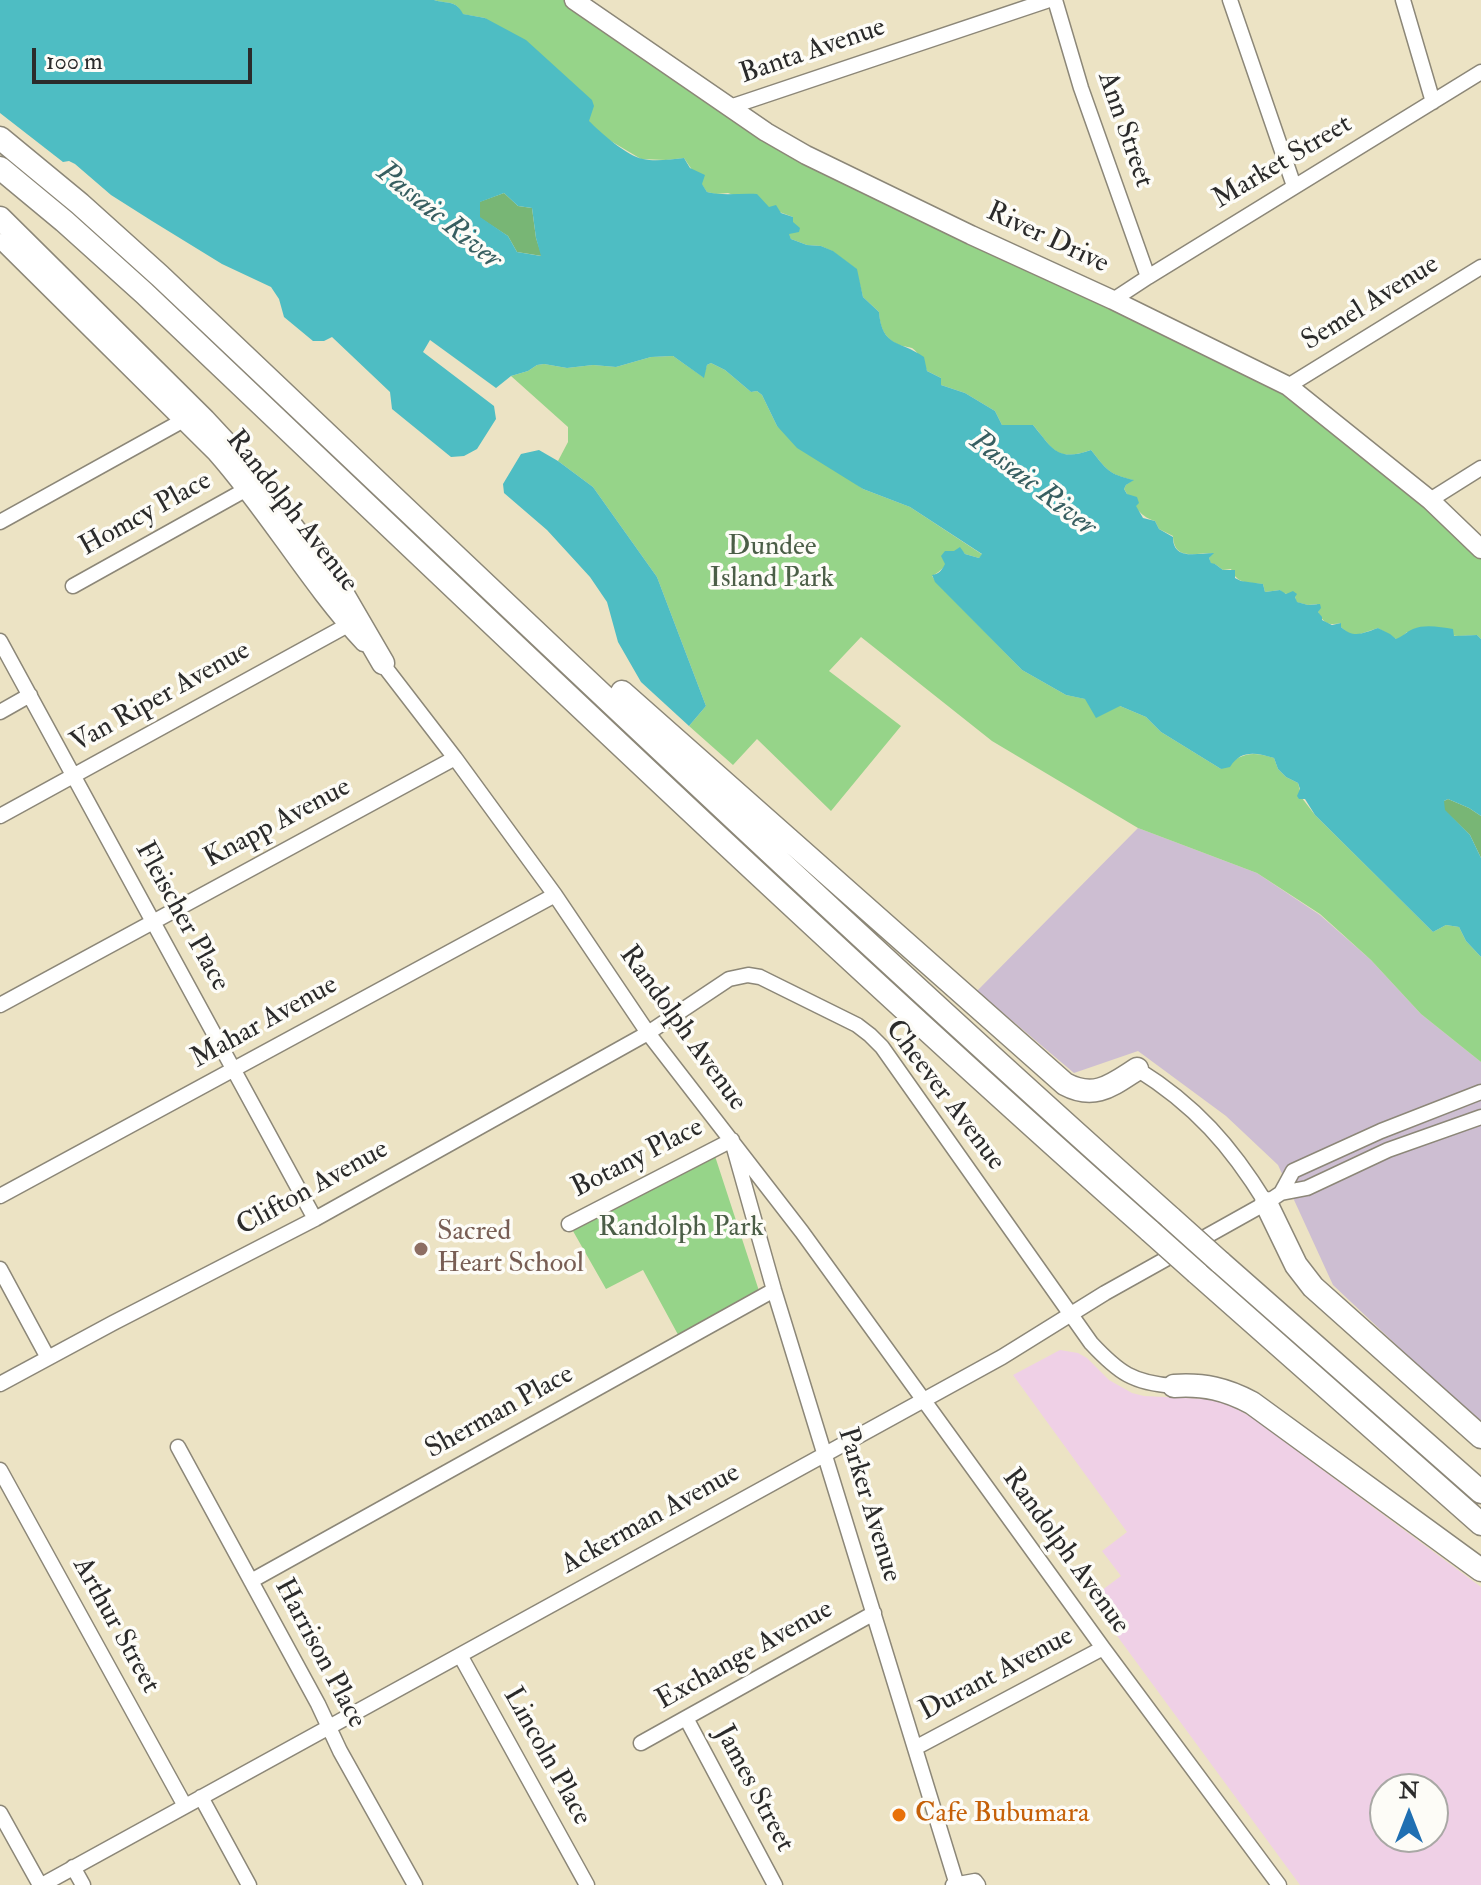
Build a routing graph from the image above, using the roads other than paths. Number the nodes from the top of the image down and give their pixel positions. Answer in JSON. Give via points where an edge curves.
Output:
{"nodes":[{"id":1,"x":574,"y":0,"type":"edge"},
{"id":2,"x":1052,"y":0,"type":"edge"},
{"id":3,"x":1230,"y":0,"type":"edge"},
{"id":4,"x":1403,"y":0,"type":"edge"},
{"id":5,"x":1481,"y":72,"type":"edge"},
{"id":6,"x":1433,"y":102,"type":"junction"},
{"id":7,"x":730,"y":107,"type":"junction"},
{"id":8,"x":0,"y":138,"type":"edge"},
{"id":9,"x":0,"y":168,"type":"edge"},
{"id":10,"x":1294,"y":186,"type":"junction"},
{"id":11,"x":0,"y":218,"type":"edge"},
{"id":12,"x":2,"y":248,"type":"edge"},
{"id":13,"x":1481,"y":267,"type":"edge"},
{"id":14,"x":1148,"y":277,"type":"junction"},
{"id":15,"x":1113,"y":300,"type":"junction"},
{"id":16,"x":1288,"y":386,"type":"junction"},
{"id":17,"x":182,"y":421,"type":"junction"},
{"id":18,"x":1481,"y":468,"type":"edge"},
{"id":19,"x":245,"y":490,"type":"junction"},
{"id":20,"x":1430,"y":500,"type":"junction"},
{"id":21,"x":0,"y":522,"type":"edge"},
{"id":22,"x":422,"y":524,"type":"junction"},
{"id":23,"x":1481,"y":549,"type":"edge"},
{"id":24,"x":73,"y":586,"type":"dead end"},
{"id":25,"x":346,"y":626,"type":"junction"},
{"id":26,"x":0,"y":641,"type":"edge"},
{"id":27,"x":383,"y":663,"type":"junction"},
{"id":28,"x":30,"y":695,"type":"junction"},
{"id":29,"x":0,"y":712,"type":"edge"},
{"id":30,"x":455,"y":758,"type":"junction"},
{"id":31,"x":74,"y":776,"type":"junction"},
{"id":32,"x":0,"y":816,"type":"edge"},
{"id":33,"x":555,"y":895,"type":"junction"},
{"id":34,"x":154,"y":921,"type":"junction"},
{"id":35,"x":0,"y":1005,"type":"edge"},
{"id":36,"x":648,"y":1033,"type":"junction"},
{"id":37,"x":235,"y":1069,"type":"junction"},
{"id":38,"x":1137,"y":1069,"type":"joint"},
{"id":39,"x":1481,"y":1092,"type":"edge"},
{"id":40,"x":1481,"y":1117,"type":"edge"},
{"id":41,"x":732,"y":1140,"type":"junction"},
{"id":42,"x":0,"y":1196,"type":"edge"},
{"id":43,"x":1273,"y":1198,"type":"junction"},
{"id":44,"x":315,"y":1219,"type":"junction"},
{"id":45,"x":569,"y":1224,"type":"dead end"},
{"id":46,"x":0,"y":1269,"type":"edge"},
{"id":47,"x":774,"y":1290,"type":"junction"},
{"id":48,"x":1070,"y":1314,"type":"junction"},
{"id":49,"x":48,"y":1358,"type":"junction"},
{"id":50,"x":0,"y":1384,"type":"edge"},
{"id":51,"x":1174,"y":1386,"type":"joint"},
{"id":52,"x":924,"y":1400,"type":"junction"},
{"id":53,"x":1481,"y":1437,"type":"edge"},
{"id":54,"x":178,"y":1447,"type":"dead end"},
{"id":55,"x":825,"y":1454,"type":"junction"},
{"id":56,"x":0,"y":1470,"type":"edge"},
{"id":57,"x":1481,"y":1492,"type":"edge"},
{"id":58,"x":1481,"y":1524,"type":"edge"},
{"id":59,"x":1481,"y":1570,"type":"edge"},
{"id":60,"x":251,"y":1581,"type":"junction"},
{"id":61,"x":874,"y":1613,"type":"junction"},
{"id":62,"x":1103,"y":1648,"type":"junction"},
{"id":63,"x":460,"y":1655,"type":"junction"},
{"id":64,"x":686,"y":1718,"type":"junction"},
{"id":65,"x":329,"y":1727,"type":"junction"},
{"id":66,"x":641,"y":1743,"type":"dead end"},
{"id":67,"x":915,"y":1748,"type":"junction"},
{"id":68,"x":201,"y":1797,"type":"junction"},
{"id":69,"x":185,"y":1806,"type":"junction"},
{"id":70,"x":0,"y":1813,"type":"edge"},
{"id":71,"x":73,"y":1867,"type":"junction"},
{"id":72,"x":955,"y":1884,"type":"edge"},
{"id":73,"x":41,"y":1885,"type":"edge"},
{"id":74,"x":83,"y":1885,"type":"edge"},
{"id":75,"x":249,"y":1885,"type":"edge"},
{"id":76,"x":415,"y":1885,"type":"edge"},
{"id":77,"x":587,"y":1885,"type":"edge"},
{"id":78,"x":775,"y":1885,"type":"edge"},
{"id":79,"x":978,"y":1885,"type":"edge"},
{"id":80,"x":1279,"y":1885,"type":"edge"}],
"edges":[{"from":1,"to":7,"type":"main road","name":"River Drive"},
{"from":2,"to":7,"type":"street","name":"Banta Avenue"},
{"from":2,"to":14,"type":"street","name":"Ann Street"},
{"from":3,"to":10,"type":"street"},
{"from":4,"to":6,"type":"street"},
{"from":5,"to":6,"type":"street","name":"Market Street"},
{"from":6,"to":10,"type":"street","name":"Market Street"},
{"from":7,"to":15,"type":"main road","name":"River Drive","via":[[831,168]]},
{"from":8,"to":22,"type":"highway","via":[[160,276]]},
{"from":9,"to":58,"type":"highway","bridge":true,"via":[[144,293],[967,1068]]},
{"from":10,"to":14,"type":"street","name":"Market Street"},
{"from":11,"to":27,"type":"highway","via":[[245,464],[344,596]]},
{"from":12,"to":17,"type":"street","name":"Randolph Avenue"},
{"from":13,"to":16,"type":"street","name":"Semel Avenue"},
{"from":14,"to":15,"type":"street","name":"Market Street"},
{"from":15,"to":16,"type":"main road","name":"River Drive"},
{"from":16,"to":20,"type":"main road","name":"River Drive"},
{"from":17,"to":19,"type":"street","name":"Randolph Avenue"},
{"from":17,"to":21,"type":"street"},
{"from":18,"to":20,"type":"street"},
{"from":19,"to":24,"type":"street","name":"Homcy Place"},
{"from":19,"to":25,"type":"street","name":"Randolph Avenue"},
{"from":20,"to":23,"type":"main road","name":"River Drive"},
{"from":22,"to":38,"type":"highway","via":[[557,633],[1065,1084],[1090,1092]]},
{"from":22,"to":57,"type":"highway","bridge":true,"via":[[904,978]]},
{"from":25,"to":27,"type":"street","name":"Randolph Avenue"},
{"from":25,"to":31,"type":"street","name":"Van Riper Avenue"},
{"from":26,"to":28,"type":"street","name":"Fleischer Place"},
{"from":27,"to":30,"type":"street","name":"Randolph Avenue"},
{"from":28,"to":29,"type":"street"},
{"from":28,"to":31,"type":"street","name":"Fleischer Place"},
{"from":30,"to":33,"type":"street","name":"Randolph Avenue"},
{"from":30,"to":34,"type":"street","name":"Knapp Avenue"},
{"from":31,"to":32,"type":"street","name":"Van Riper Avenue"},
{"from":31,"to":34,"type":"street","name":"Fleischer Place"},
{"from":33,"to":36,"type":"street","name":"Randolph Avenue"},
{"from":33,"to":37,"type":"street","name":"Mahar Avenue"},
{"from":34,"to":35,"type":"street","name":"Knapp Avenue"},
{"from":34,"to":37,"type":"street","name":"Fleischer Place"},
{"from":36,"to":41,"type":"street","name":"Randolph Avenue"},
{"from":36,"to":44,"type":"street","name":"Clifton Avenue"},
{"from":36,"to":48,"type":"street","name":"Cheever Avenue","via":[[729,979],[748,975],[857,1025],[882,1047]]},
{"from":37,"to":42,"type":"street","name":"Mahar Avenue"},
{"from":37,"to":44,"type":"street","name":"Fleischer Place"},
{"from":38,"to":43,"type":"street","via":[[1209,1125]]},
{"from":39,"to":43,"type":"street","name":"Ackerman Avenue","via":[[1293,1171]]},
{"from":40,"to":43,"type":"street","name":"Ackerman Avenue"},
{"from":41,"to":45,"type":"street","name":"Botany Place"},
{"from":41,"to":47,"type":"street","name":"Parker Avenue"},
{"from":41,"to":52,"type":"street","name":"Randolph Avenue"},
{"from":43,"to":48,"type":"street","name":"Ackerman Avenue"},
{"from":43,"to":53,"type":"highway","via":[[1296,1265],[1313,1287]]},
{"from":44,"to":49,"type":"street","name":"Clifton Avenue"},
{"from":46,"to":49,"type":"street"},
{"from":47,"to":55,"type":"street","name":"Parker Avenue"},
{"from":47,"to":60,"type":"street","name":"Sherman Place"},
{"from":48,"to":51,"type":"street","name":"Cheever Avenue","via":[[1120,1371]]},
{"from":48,"to":52,"type":"street","name":"Ackerman Avenue"},
{"from":49,"to":50,"type":"street","name":"Clifton Avenue"},
{"from":51,"to":59,"type":"highway","via":[[1220,1388],[1252,1403]]},
{"from":52,"to":55,"type":"street","name":"Ackerman Avenue"},
{"from":52,"to":62,"type":"street","name":"Randolph Avenue"},
{"from":54,"to":60,"type":"street","name":"Harrison Place"},
{"from":55,"to":61,"type":"street","name":"Parker Avenue"},
{"from":55,"to":63,"type":"street","name":"Ackerman Avenue"},
{"from":56,"to":69,"type":"street","name":"Arthur Street"},
{"from":60,"to":65,"type":"street","name":"Harrison Place"},
{"from":61,"to":64,"type":"street","name":"Exchange Avenue"},
{"from":61,"to":67,"type":"street","name":"Parker Avenue"},
{"from":62,"to":67,"type":"street","name":"Durant Avenue"},
{"from":62,"to":80,"type":"street","name":"Randolph Avenue"},
{"from":63,"to":65,"type":"street","name":"Ackerman Avenue"},
{"from":63,"to":77,"type":"street","name":"Lincoln Place"},
{"from":64,"to":66,"type":"street","name":"Exchange Avenue"},
{"from":64,"to":78,"type":"street","name":"James Street"},
{"from":65,"to":68,"type":"street","name":"Ackerman Avenue"},
{"from":65,"to":76,"type":"street","name":"Harrison Place"},
{"from":67,"to":72,"type":"street","name":"Parker Avenue"},
{"from":68,"to":69,"type":"street","name":"Ackerman Avenue"},
{"from":68,"to":75,"type":"street"},
{"from":69,"to":71,"type":"street","name":"Ackerman Avenue"},
{"from":70,"to":73,"type":"street"},
{"from":71,"to":73,"type":"street","name":"Ackerman Avenue"},
{"from":71,"to":74,"type":"street"},
{"from":72,"to":79,"type":"street"}]}
